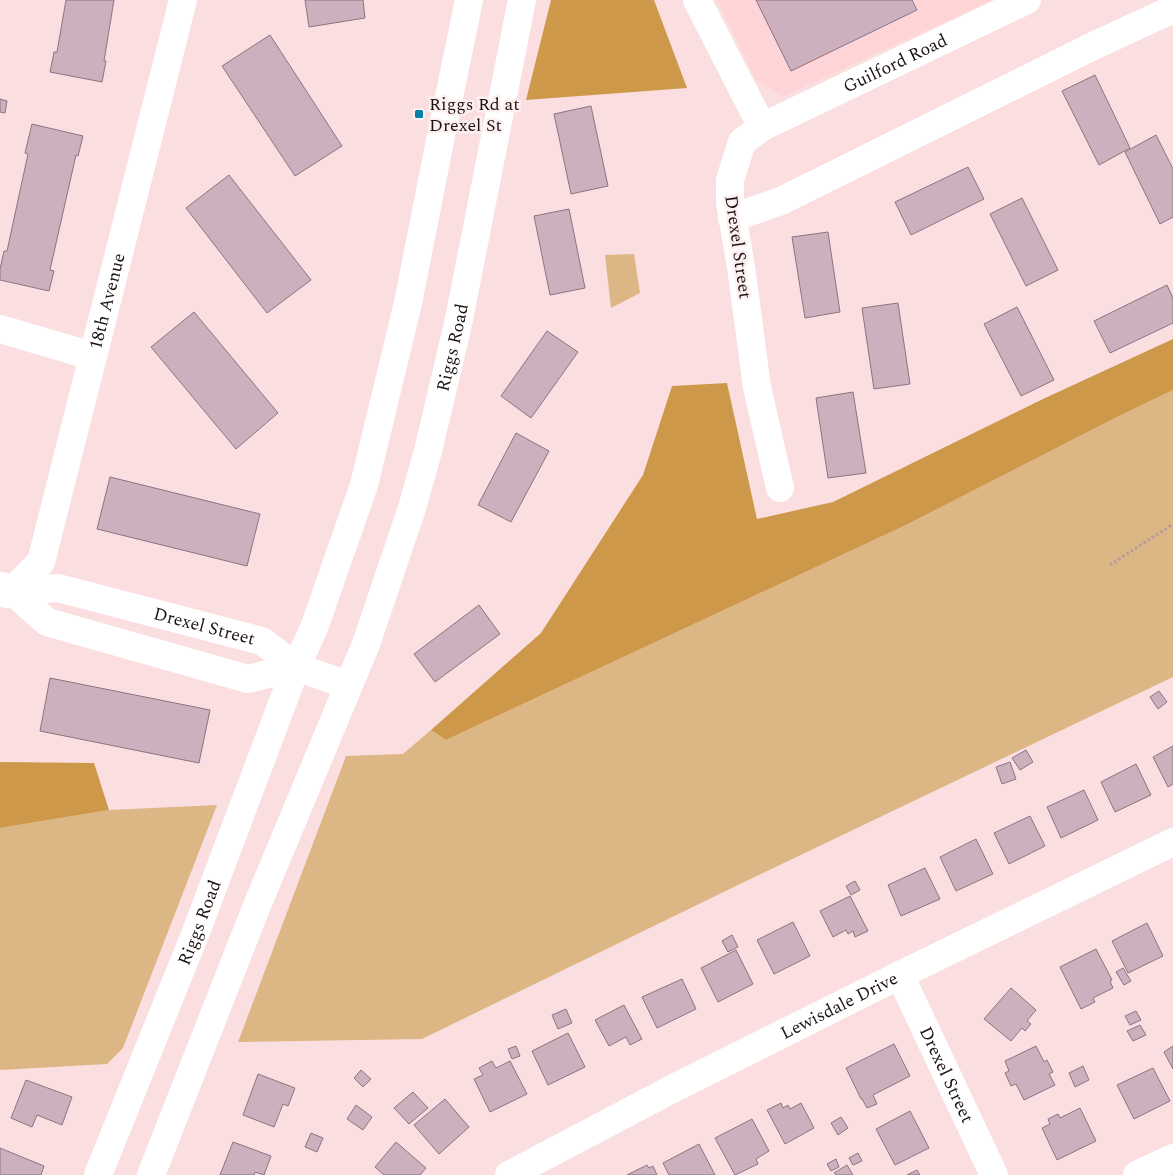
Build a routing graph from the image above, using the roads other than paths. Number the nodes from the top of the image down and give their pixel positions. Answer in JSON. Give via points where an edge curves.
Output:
{"nodes":[{"id":1,"x":183,"y":0,"type":"edge"},
{"id":2,"x":469,"y":0,"type":"edge"},
{"id":3,"x":522,"y":0,"type":"edge"},
{"id":4,"x":697,"y":0,"type":"edge"},
{"id":5,"x":1027,"y":0,"type":"edge"},
{"id":6,"x":1173,"y":9,"type":"edge"},
{"id":7,"x":762,"y":126,"type":"junction"},
{"id":8,"x":732,"y":218,"type":"junction"},
{"id":9,"x":0,"y":329,"type":"edge"},
{"id":10,"x":92,"y":356,"type":"junction"},
{"id":11,"x":780,"y":488,"type":"dead end"},
{"id":12,"x":4,"y":591,"type":"edge"},
{"id":13,"x":296,"y":667,"type":"junction"},
{"id":14,"x":348,"y":684,"type":"junction"},
{"id":15,"x":1173,"y":842,"type":"edge"},
{"id":16,"x":900,"y":975,"type":"junction"},
{"id":17,"x":1173,"y":1158,"type":"edge"},
{"id":18,"x":98,"y":1175,"type":"edge"},
{"id":19,"x":151,"y":1175,"type":"edge"},
{"id":20,"x":509,"y":1175,"type":"edge"},
{"id":21,"x":994,"y":1175,"type":"edge"},
{"id":22,"x":1137,"y":1175,"type":"edge"}],
"edges":[{"from":1,"to":10,"type":"street","name":"18th Avenue"},
{"from":2,"to":13,"type":"street","name":"Riggs Road","via":[[408,303],[364,485],[314,628]]},
{"from":3,"to":14,"type":"street","name":"Riggs Road","via":[[458,324],[428,452],[391,572]]},
{"from":4,"to":7,"type":"street"},
{"from":5,"to":7,"type":"street","name":"Guilford Road"},
{"from":6,"to":8,"type":"street","via":[[781,200]]},
{"from":7,"to":8,"type":"street","name":"Drexel Street","via":[[742,142],[730,180]]},
{"from":8,"to":11,"type":"street","name":"Drexel Street","via":[[757,388]]},
{"from":9,"to":10,"type":"street"},
{"from":10,"to":12,"type":"street","name":"18th Avenue","via":[[41,562]]},
{"from":12,"to":13,"type":"street","name":"Drexel Street","via":[[58,588],[262,641]]},
{"from":12,"to":13,"type":"street","via":[[46,622],[248,679]]},
{"from":13,"to":14,"type":"street"},
{"from":13,"to":18,"type":"street","name":"Riggs Road","via":[[196,932]]},
{"from":14,"to":19,"type":"street","name":"Riggs Road"},
{"from":15,"to":16,"type":"street","name":"Lewisdale Drive"},
{"from":16,"to":20,"type":"street","name":"Lewisdale Drive"},
{"from":16,"to":21,"type":"street","name":"Drexel Street"},
{"from":17,"to":22,"type":"street"}]}
